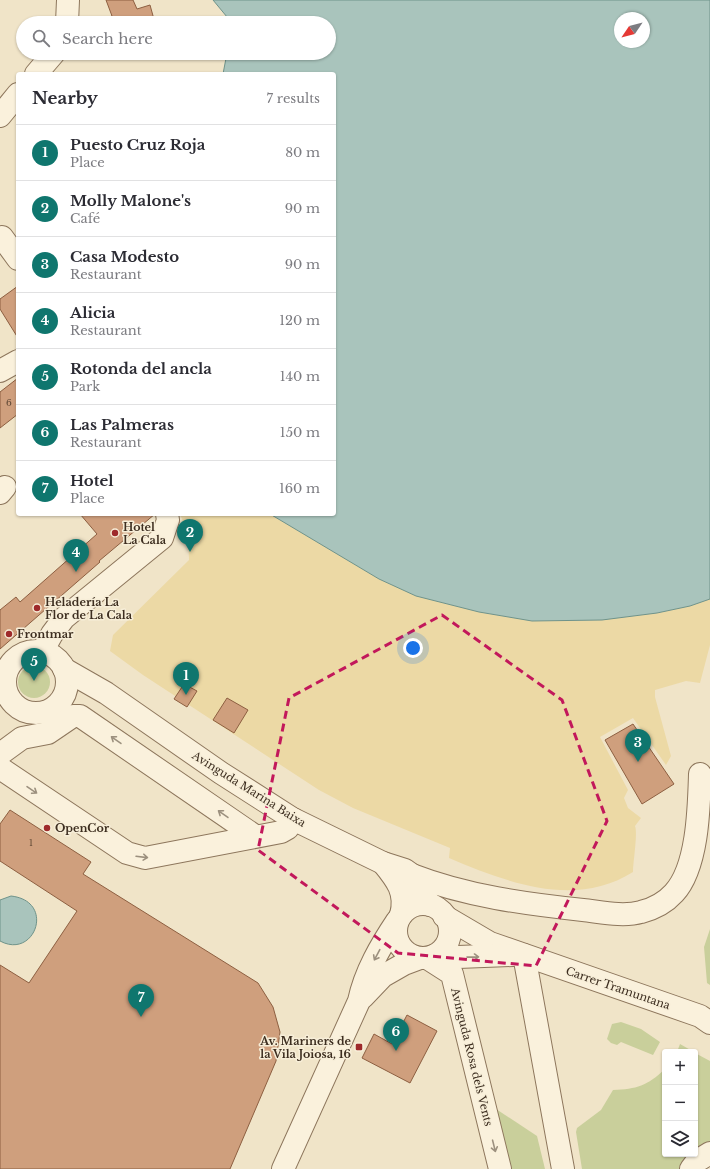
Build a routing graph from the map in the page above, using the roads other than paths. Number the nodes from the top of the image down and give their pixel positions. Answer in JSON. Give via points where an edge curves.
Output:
{"nodes":[{"id":1,"x":68,"y":0,"type":"edge"},
{"id":2,"x":68,"y":16,"type":"edge"},
{"id":3,"x":48,"y":60,"type":"edge"},
{"id":4,"x":38,"y":72,"type":"edge"},
{"id":5,"x":16,"y":100,"type":"edge"},
{"id":6,"x":0,"y":116,"type":"edge"},
{"id":7,"x":2,"y":237,"type":"dead end"},
{"id":8,"x":16,"y":256,"type":"edge"},
{"id":9,"x":16,"y":362,"type":"edge"},
{"id":10,"x":0,"y":371,"type":"edge"},
{"id":11,"x":167,"y":516,"type":"edge"},
{"id":12,"x":42,"y":652,"type":"junction"},
{"id":13,"x":64,"y":669,"type":"junction"},
{"id":14,"x":4,"y":675,"type":"edge"},
{"id":15,"x":106,"y":693,"type":"junction"},
{"id":16,"x":5,"y":696,"type":"edge"},
{"id":17,"x":63,"y":697,"type":"junction"},
{"id":18,"x":0,"y":754,"type":"edge"},
{"id":19,"x":0,"y":768,"type":"edge"},
{"id":20,"x":700,"y":774,"type":"dead end"},
{"id":21,"x":293,"y":819,"type":"junction"},
{"id":22,"x":255,"y":836,"type":"junction"},
{"id":23,"x":395,"y":870,"type":"junction"},
{"id":24,"x":474,"y":893,"type":"junction"},
{"id":25,"x":439,"y":911,"type":"junction"},
{"id":26,"x":399,"y":918,"type":"junction"},
{"id":27,"x":524,"y":955,"type":"junction"},
{"id":28,"x":427,"y":957,"type":"junction"},
{"id":29,"x":359,"y":1001,"type":"junction"},
{"id":30,"x":710,"y":1023,"type":"edge"},
{"id":31,"x":710,"y":1153,"type":"edge"},
{"id":32,"x":283,"y":1169,"type":"edge"},
{"id":33,"x":500,"y":1169,"type":"edge"},
{"id":34,"x":563,"y":1169,"type":"edge"},
{"id":35,"x":691,"y":1169,"type":"edge"}],
"edges":[{"from":1,"to":2,"type":"street"},
{"from":3,"to":4,"type":"street"},
{"from":5,"to":6,"type":"street"},
{"from":7,"to":8,"type":"street"},
{"from":9,"to":10,"type":"street"},
{"from":11,"to":12,"type":"street","via":[[162,538],[64,618]]},
{"from":12,"to":13,"type":"street","via":[[59,661]]},
{"from":12,"to":14,"type":"street","via":[[25,654],[11,664]]},
{"from":13,"to":15,"type":"street","name":"Avinguda Marina Baixa"},
{"from":13,"to":17,"type":"street","via":[[67,688]]},
{"from":14,"to":16,"type":"street"},
{"from":15,"to":17,"type":"street","name":"Avinguda Marina Baixa","via":[[87,690]]},
{"from":15,"to":21,"type":"street","name":"Avinguda Marina Baixa","via":[[221,773]]},
{"from":16,"to":17,"type":"street","via":[[23,710],[41,713],[58,705]]},
{"from":22,"to":18,"type":"street","one_way":true,"via":[[80,716],[73,716],[48,733],[22,738]]},
{"from":19,"to":22,"type":"street","one_way":true,"via":[[127,853],[144,858]]},
{"from":20,"to":24,"type":"street","name":"Avinguda Marina Baixa","via":[[697,834],[685,875],[675,892],[663,904],[640,912],[613,913],[536,905]]},
{"from":21,"to":22,"type":"street","via":[[288,828],[281,832]]},
{"from":21,"to":23,"type":"street","name":"Avinguda Marina Baixa"},
{"from":23,"to":24,"type":"street","name":"Avinguda Marina Baixa"},
{"from":23,"to":25,"type":"street","via":[[420,885]]},
{"from":23,"to":26,"type":"street","via":[[404,903]]},
{"from":24,"to":25,"type":"street","via":[[458,894],[449,898]]},
{"from":25,"to":26,"type":"street","via":[[414,906]]},
{"from":25,"to":27,"type":"street","name":"Carrer Tramuntana","via":[[490,943]]},
{"from":25,"to":28,"type":"street","via":[[448,923],[449,938],[441,952]]},
{"from":26,"to":28,"type":"street","via":[[396,934],[400,946],[412,956]]},
{"from":26,"to":29,"type":"street","one_way":true,"via":[[362,985]]},
{"from":28,"to":27,"type":"street","name":"Carrer Tramuntana","one_way":true},
{"from":27,"to":30,"type":"street","name":"Carrer Tramuntana","via":[[700,1016]]},
{"from":27,"to":34,"type":"street"},
{"from":28,"to":29,"type":"street","via":[[404,964],[383,976]]},
{"from":28,"to":33,"type":"street","name":"Avinguda Rosa dels Vents","one_way":true,"via":[[452,974]]},
{"from":29,"to":32,"type":"street"},
{"from":31,"to":35,"type":"street","via":[[697,1161]]}]}
